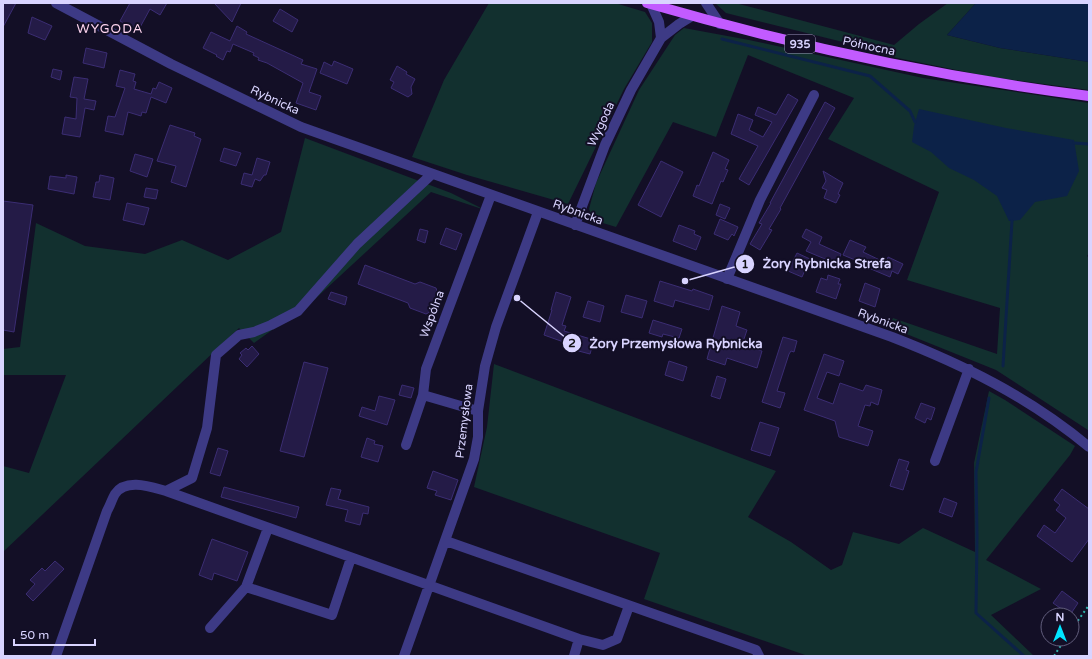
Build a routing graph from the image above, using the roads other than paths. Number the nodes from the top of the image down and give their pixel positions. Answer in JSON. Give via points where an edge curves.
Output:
{"nodes":[{"id":1,"x":56,"y":3,"type":"edge"},
{"id":2,"x":673,"y":3,"type":"edge"},
{"id":3,"x":706,"y":3,"type":"edge"},
{"id":4,"x":649,"y":4,"type":"edge"},
{"id":5,"x":663,"y":8,"type":"junction"},
{"id":6,"x":692,"y":16,"type":"junction"},
{"id":7,"x":720,"y":24,"type":"junction"},
{"id":8,"x":661,"y":38,"type":"junction"},
{"id":9,"x":814,"y":95,"type":"dead end"},
{"id":10,"x":1089,"y":96,"type":"edge"},
{"id":11,"x":432,"y":174,"type":"junction"},
{"id":12,"x":491,"y":195,"type":"junction"},
{"id":13,"x":538,"y":212,"type":"junction"},
{"id":14,"x":575,"y":224,"type":"junction"},
{"id":15,"x":727,"y":279,"type":"junction"},
{"id":16,"x":968,"y":369,"type":"junction"},
{"id":17,"x":423,"y":395,"type":"junction"},
{"id":18,"x":478,"y":411,"type":"junction"},
{"id":19,"x":406,"y":445,"type":"dead end"},
{"id":20,"x":1089,"y":447,"type":"edge"},
{"id":21,"x":935,"y":461,"type":"dead end"},
{"id":22,"x":166,"y":490,"type":"junction"},
{"id":23,"x":268,"y":528,"type":"junction"},
{"id":24,"x":446,"y":541,"type":"junction"},
{"id":25,"x":351,"y":558,"type":"junction"},
{"id":26,"x":430,"y":586,"type":"junction"},
{"id":27,"x":246,"y":587,"type":"junction"},
{"id":28,"x":629,"y":606,"type":"junction"},
{"id":29,"x":210,"y":628,"type":"dead end"},
{"id":30,"x":580,"y":639,"type":"junction"},
{"id":31,"x":57,"y":656,"type":"edge"},
{"id":32,"x":404,"y":656,"type":"edge"},
{"id":33,"x":574,"y":656,"type":"edge"},
{"id":34,"x":759,"y":656,"type":"edge"}],
"edges":[{"from":1,"to":11,"type":"street","name":"Rybnicka","via":[[171,64],[301,127]]},
{"from":2,"to":5,"type":"street"},
{"from":3,"to":7,"type":"street"},
{"from":4,"to":5,"type":"main road","name":"Północna","number":"935"},
{"from":4,"to":8,"type":"street","via":[[659,22]]},
{"from":5,"to":6,"type":"main road","name":"Północna","number":"935"},
{"from":6,"to":7,"type":"main road","name":"Północna","number":"935"},
{"from":6,"to":8,"type":"street"},
{"from":7,"to":10,"type":"main road","name":"Północna","number":"935","via":[[882,62],[987,82]]},
{"from":8,"to":14,"type":"street","name":"Wygoda","via":[[631,90],[608,138]]},
{"from":9,"to":15,"type":"street","via":[[760,200]]},
{"from":11,"to":12,"type":"street","name":"Rybnicka"},
{"from":11,"to":22,"type":"street","via":[[358,244],[298,311],[254,332],[239,335],[216,355],[207,428],[192,478]]},
{"from":12,"to":13,"type":"street","name":"Rybnicka"},
{"from":12,"to":17,"type":"street","name":"Wspólna","via":[[426,369]]},
{"from":13,"to":14,"type":"street","name":"Rybnicka"},
{"from":13,"to":18,"type":"street","name":"Przemysłowa","via":[[496,327],[485,366]]},
{"from":14,"to":15,"type":"street","name":"Rybnicka"},
{"from":15,"to":16,"type":"street","name":"Rybnicka","via":[[892,337]]},
{"from":16,"to":20,"type":"street","name":"Rybnicka","via":[[1036,408]]},
{"from":16,"to":21,"type":"street"},
{"from":17,"to":18,"type":"street"},
{"from":17,"to":19,"type":"street","name":"Wspólna"},
{"from":18,"to":24,"type":"street","name":"Przemysłowa","via":[[478,437],[474,459]]},
{"from":22,"to":23,"type":"street"},
{"from":22,"to":31,"type":"street","via":[[143,485],[124,486],[116,493],[107,511]]},
{"from":23,"to":25,"type":"street"},
{"from":23,"to":27,"type":"street"},
{"from":24,"to":26,"type":"street","name":"Przemysłowa"},
{"from":24,"to":28,"type":"street"},
{"from":25,"to":26,"type":"street"},
{"from":25,"to":27,"type":"street","via":[[332,615]]},
{"from":26,"to":30,"type":"street"},
{"from":26,"to":32,"type":"street","name":"Przemysłowa"},
{"from":27,"to":29,"type":"street"},
{"from":28,"to":30,"type":"street","via":[[617,639],[603,645]]},
{"from":28,"to":34,"type":"street","via":[[756,650]]},
{"from":30,"to":33,"type":"street"}]}
